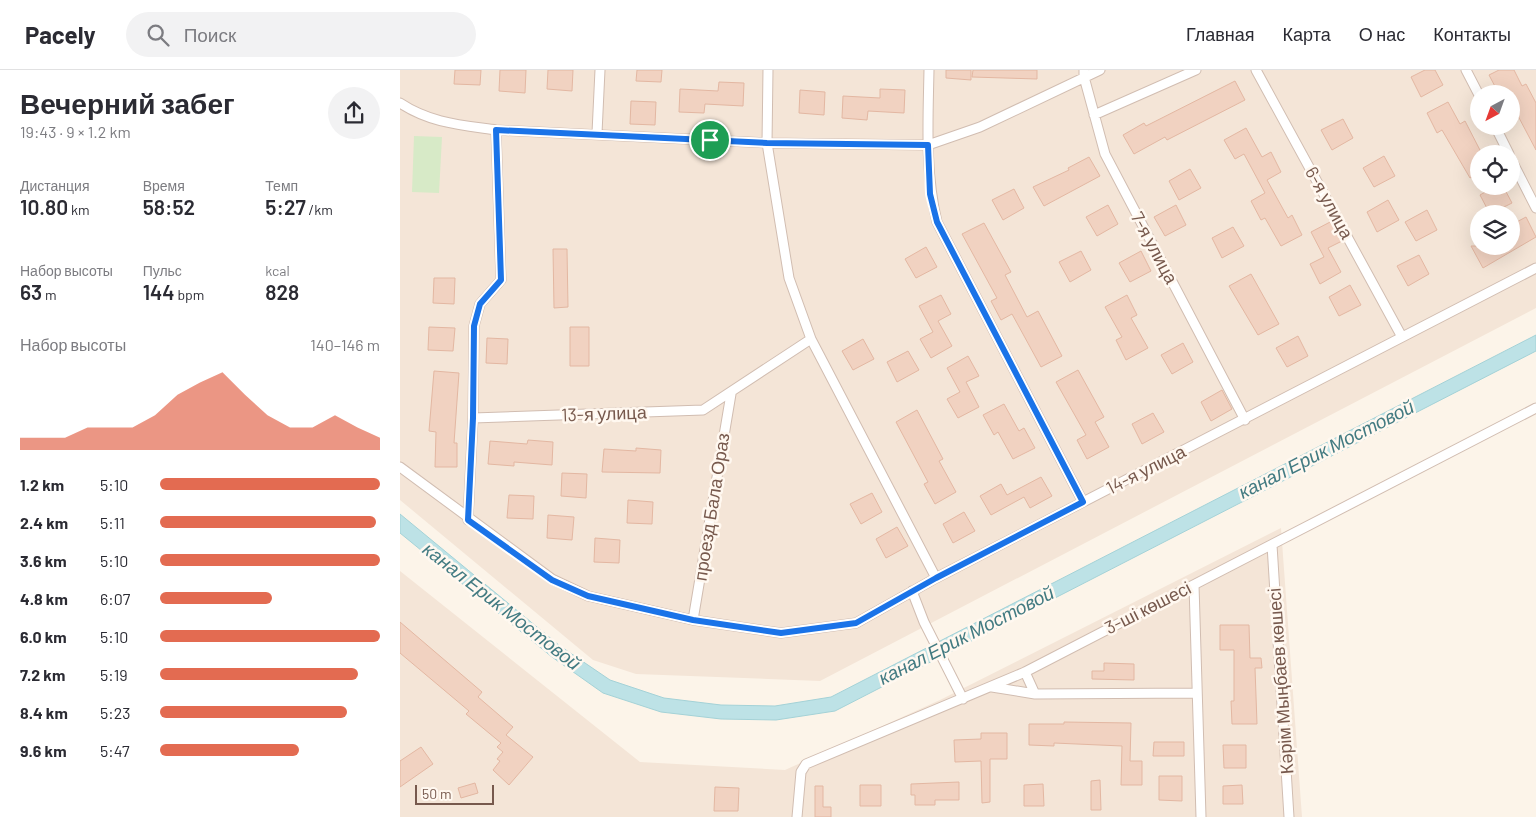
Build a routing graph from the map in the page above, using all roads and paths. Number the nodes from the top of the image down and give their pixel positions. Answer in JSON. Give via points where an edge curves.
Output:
{"nodes":[{"id":1,"x":600,"y":70,"type":"edge"},
{"id":2,"x":768,"y":70,"type":"edge"},
{"id":3,"x":929,"y":70,"type":"edge"},
{"id":4,"x":1100,"y":70,"type":"edge"},
{"id":5,"x":1196,"y":70,"type":"edge"},
{"id":6,"x":1256,"y":70,"type":"edge"},
{"id":7,"x":1466,"y":70,"type":"edge"},
{"id":8,"x":1084,"y":74,"type":"edge"},
{"id":9,"x":1474,"y":85,"type":"edge"},
{"id":10,"x":400,"y":103,"type":"edge"},
{"id":11,"x":1094,"y":115,"type":"junction"},
{"id":12,"x":496,"y":130,"type":"junction"},
{"id":13,"x":597,"y":134,"type":"junction"},
{"id":14,"x":767,"y":143,"type":"junction"},
{"id":15,"x":928,"y":145,"type":"junction"},
{"id":16,"x":1520,"y":177,"type":"edge"},
{"id":17,"x":1536,"y":208,"type":"edge"},
{"id":18,"x":1536,"y":268,"type":"edge"},
{"id":19,"x":1402,"y":337,"type":"junction"},
{"id":20,"x":811,"y":340,"type":"junction"},
{"id":21,"x":731,"y":394,"type":"junction"},
{"id":22,"x":1536,"y":408,"type":"edge"},
{"id":23,"x":473,"y":418,"type":"junction"},
{"id":24,"x":1245,"y":420,"type":"junction"},
{"id":25,"x":400,"y":467,"type":"edge"},
{"id":26,"x":1083,"y":502,"type":"junction"},
{"id":27,"x":468,"y":520,"type":"junction"},
{"id":28,"x":1272,"y":545,"type":"junction"},
{"id":29,"x":936,"y":578,"type":"junction"},
{"id":30,"x":1194,"y":585,"type":"junction"},
{"id":31,"x":912,"y":590,"type":"junction"},
{"id":32,"x":693,"y":620,"type":"junction"},
{"id":33,"x":1025,"y":672,"type":"junction"},
{"id":34,"x":992,"y":687,"type":"junction"},
{"id":35,"x":1198,"y":693,"type":"junction"},
{"id":36,"x":1035,"y":694,"type":"junction"},
{"id":37,"x":963,"y":699,"type":"junction"},
{"id":38,"x":797,"y":817,"type":"edge"},
{"id":39,"x":1201,"y":817,"type":"edge"},
{"id":40,"x":1289,"y":817,"type":"edge"}],
"edges":[{"from":1,"to":13,"type":"street"},
{"from":2,"to":14,"type":"street"},
{"from":3,"to":15,"type":"street"},
{"from":4,"to":8,"type":"street"},
{"from":5,"to":11,"type":"street"},
{"from":6,"to":19,"type":"street","name":"6-я улица"},
{"from":7,"to":9,"type":"street"},
{"from":8,"to":11,"type":"street","name":"7-я улица"},
{"from":8,"to":15,"type":"street","via":[[980,127]]},
{"from":10,"to":12,"type":"street","via":[[418,116]]},
{"from":11,"to":24,"type":"street","name":"7-я улица","via":[[1105,154]]},
{"from":12,"to":13,"type":"street"},
{"from":12,"to":23,"type":"street","via":[[501,280],[480,304],[474,326]]},
{"from":13,"to":14,"type":"street"},
{"from":14,"to":15,"type":"street"},
{"from":14,"to":20,"type":"street","via":[[790,278]]},
{"from":15,"to":26,"type":"street","via":[[930,194],[937,222]]},
{"from":16,"to":17,"type":"street"},
{"from":18,"to":19,"type":"street","name":"14-я улица"},
{"from":19,"to":24,"type":"street","name":"14-я улица"},
{"from":20,"to":21,"type":"street","name":"13-я улица"},
{"from":20,"to":29,"type":"street"},
{"from":21,"to":23,"type":"street","name":"13-я улица","via":[[703,410]]},
{"from":21,"to":32,"type":"street","name":"проезд Бала Ораз"},
{"from":22,"to":28,"type":"street","name":"3-ші көшесі"},
{"from":23,"to":27,"type":"street"},
{"from":24,"to":26,"type":"street","name":"14-я улица"},
{"from":25,"to":27,"type":"street","name":"14-я улица"},
{"from":26,"to":29,"type":"street","name":"14-я улица"},
{"from":27,"to":32,"type":"street","name":"14-я улица","via":[[552,580],[588,596]]},
{"from":28,"to":30,"type":"street","name":"3-ші көшесі"},
{"from":28,"to":40,"type":"street","name":"Кәрім Мыңбаев көшесі"},
{"from":29,"to":31,"type":"street","name":"14-я улица"},
{"from":30,"to":33,"type":"street","name":"3-ші көшесі"},
{"from":30,"to":35,"type":"street"},
{"from":31,"to":32,"type":"street","name":"14-я улица","via":[[856,623],[781,633]]},
{"from":31,"to":37,"type":"street","via":[[924,622]]},
{"from":33,"to":34,"type":"street","name":"3-ші көшесі"},
{"from":33,"to":36,"type":"street"},
{"from":34,"to":36,"type":"street"},
{"from":34,"to":37,"type":"street","name":"3-ші көшесі"},
{"from":35,"to":36,"type":"street"},
{"from":35,"to":39,"type":"street"},
{"from":37,"to":38,"type":"street","name":"3-ші көшесі","via":[[806,764],[800,772]]}]}
